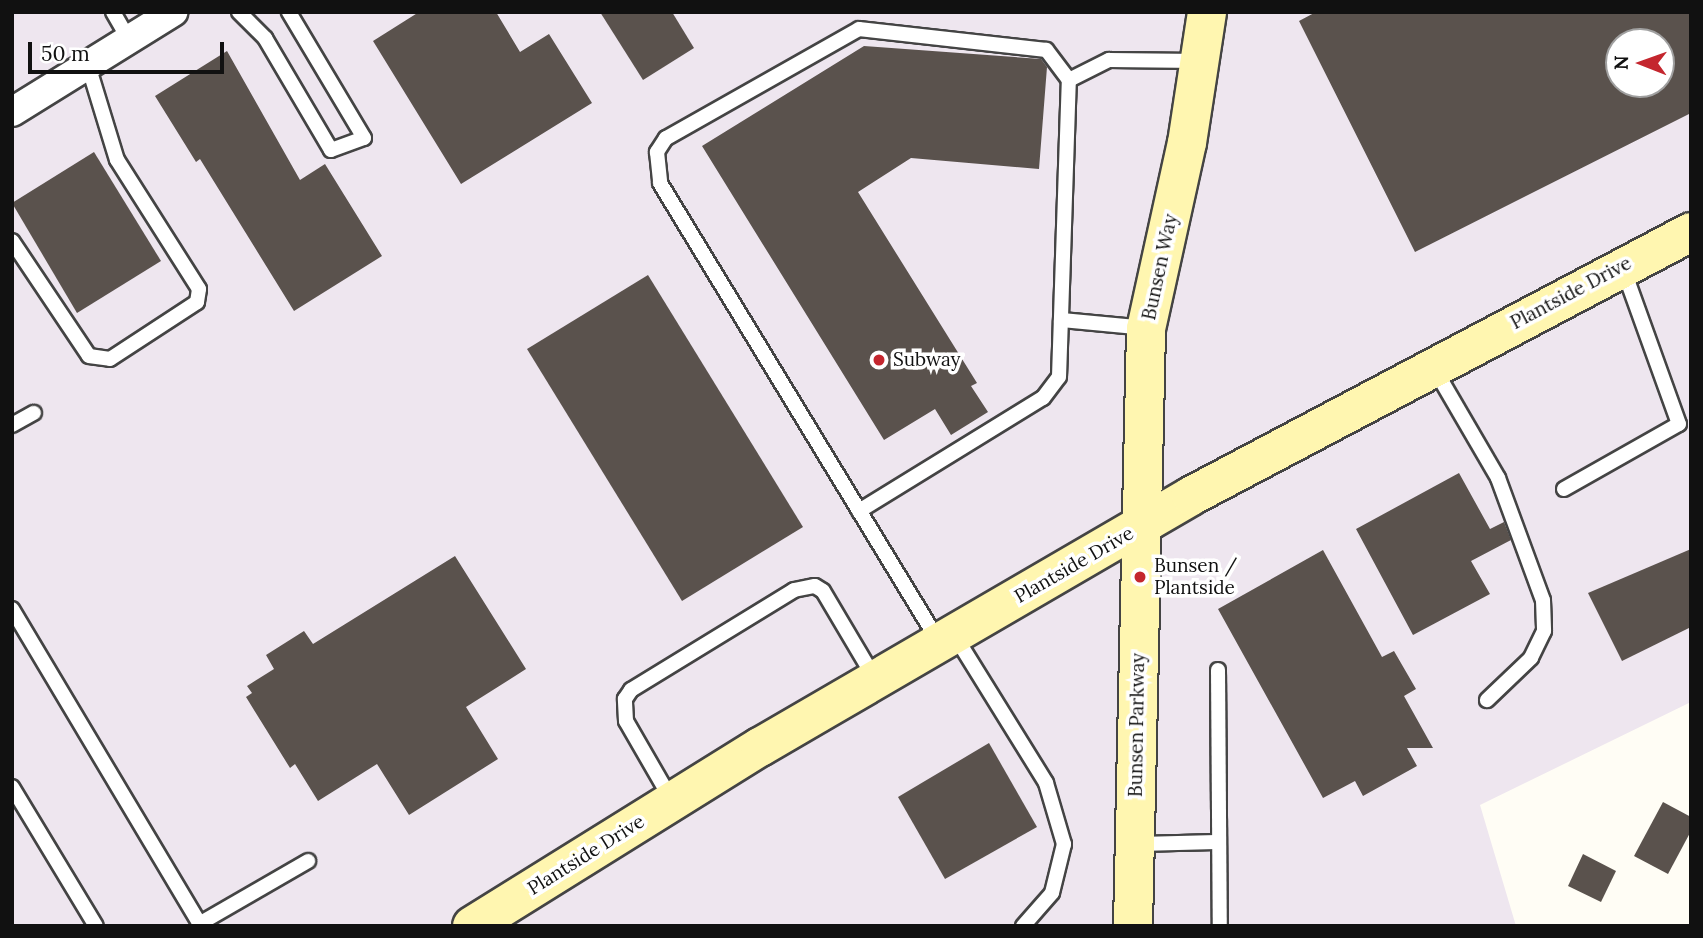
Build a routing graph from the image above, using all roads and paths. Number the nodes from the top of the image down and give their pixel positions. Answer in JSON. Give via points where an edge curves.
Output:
{"nodes":[{"id":1,"x":113,"y":12,"type":"edge"},
{"id":2,"x":173,"y":12,"type":"edge"},
{"id":3,"x":239,"y":12,"type":"edge"},
{"id":4,"x":289,"y":12,"type":"edge"},
{"id":5,"x":1207,"y":12,"type":"edge"},
{"id":6,"x":129,"y":40,"type":"junction"},
{"id":7,"x":1200,"y":61,"type":"junction"},
{"id":8,"x":88,"y":65,"type":"junction"},
{"id":9,"x":1069,"y":80,"type":"junction"},
{"id":10,"x":12,"y":112,"type":"edge"},
{"id":11,"x":1691,"y":232,"type":"edge"},
{"id":12,"x":12,"y":241,"type":"edge"},
{"id":13,"x":1622,"y":266,"type":"junction"},
{"id":14,"x":1061,"y":320,"type":"junction"},
{"id":15,"x":1146,"y":329,"type":"junction"},
{"id":16,"x":1433,"y":367,"type":"junction"},
{"id":17,"x":34,"y":413,"type":"dead end"},
{"id":18,"x":12,"y":425,"type":"edge"},
{"id":19,"x":1564,"y":489,"type":"dead end"},
{"id":20,"x":859,"y":511,"type":"junction"},
{"id":21,"x":1144,"y":524,"type":"junction"},
{"id":22,"x":12,"y":609,"type":"edge"},
{"id":23,"x":947,"y":639,"type":"junction"},
{"id":24,"x":1217,"y":670,"type":"dead end"},
{"id":25,"x":876,"y":680,"type":"junction"},
{"id":26,"x":1487,"y":700,"type":"dead end"},
{"id":27,"x":12,"y":787,"type":"edge"},
{"id":28,"x":672,"y":801,"type":"junction"},
{"id":29,"x":1219,"y":842,"type":"junction"},
{"id":30,"x":1136,"y":844,"type":"junction"},
{"id":31,"x":308,"y":861,"type":"dead end"},
{"id":32,"x":200,"y":925,"type":"edge"},
{"id":33,"x":96,"y":926,"type":"edge"},
{"id":34,"x":472,"y":926,"type":"edge"},
{"id":35,"x":1023,"y":926,"type":"edge"},
{"id":36,"x":1133,"y":926,"type":"edge"},
{"id":37,"x":1220,"y":926,"type":"edge"}],
"edges":[{"from":1,"to":6,"type":"lane"},
{"from":2,"to":6,"type":"street"},
{"from":3,"to":4,"type":"lane","via":[[265,38],[331,150],[364,138]]},
{"from":5,"to":7,"type":"street","name":"Bunsen Way"},
{"from":6,"to":8,"type":"street"},
{"from":7,"to":9,"type":"lane","via":[[1109,60]]},
{"from":7,"to":15,"type":"street","name":"Bunsen Way"},
{"from":8,"to":10,"type":"street"},
{"from":8,"to":12,"type":"lane","via":[[117,160],[199,289],[197,302],[110,359],[89,356]]},
{"from":9,"to":14,"type":"lane"},
{"from":9,"to":20,"type":"lane","via":[[1046,50],[1033,46],[859,29],[666,138],[657,152],[660,183]]},
{"from":11,"to":13,"type":"street","name":"Plantside Drive"},
{"from":13,"to":16,"type":"street","name":"Plantside Drive"},
{"from":13,"to":19,"type":"lane","via":[[1679,424]]},
{"from":14,"to":15,"type":"lane"},
{"from":14,"to":20,"type":"lane","via":[[1059,377],[1043,398]]},
{"from":15,"to":21,"type":"street","name":"Bunsen Way"},
{"from":16,"to":21,"type":"street","name":"Plantside Drive"},
{"from":16,"to":26,"type":"lane","via":[[1498,478],[1543,600],[1544,631],[1531,658]]},
{"from":17,"to":18,"type":"lane"},
{"from":20,"to":23,"type":"lane"},
{"from":21,"to":23,"type":"street","name":"Plantside Drive"},
{"from":21,"to":30,"type":"street","name":"Bunsen Parkway"},
{"from":22,"to":32,"type":"lane"},
{"from":23,"to":25,"type":"street","name":"Plantside Drive"},
{"from":23,"to":35,"type":"lane","via":[[1046,783],[1064,844],[1052,893]]},
{"from":24,"to":29,"type":"lane"},
{"from":25,"to":28,"type":"street","name":"Plantside Drive"},
{"from":25,"to":28,"type":"lane","via":[[823,591],[815,586],[794,590],[631,690],[625,699],[626,721]]},
{"from":27,"to":33,"type":"lane"},
{"from":28,"to":34,"type":"street","name":"Plantside Drive"},
{"from":29,"to":30,"type":"lane"},
{"from":29,"to":37,"type":"lane"},
{"from":30,"to":36,"type":"street","name":"Bunsen Parkway"},
{"from":31,"to":32,"type":"lane"}]}
